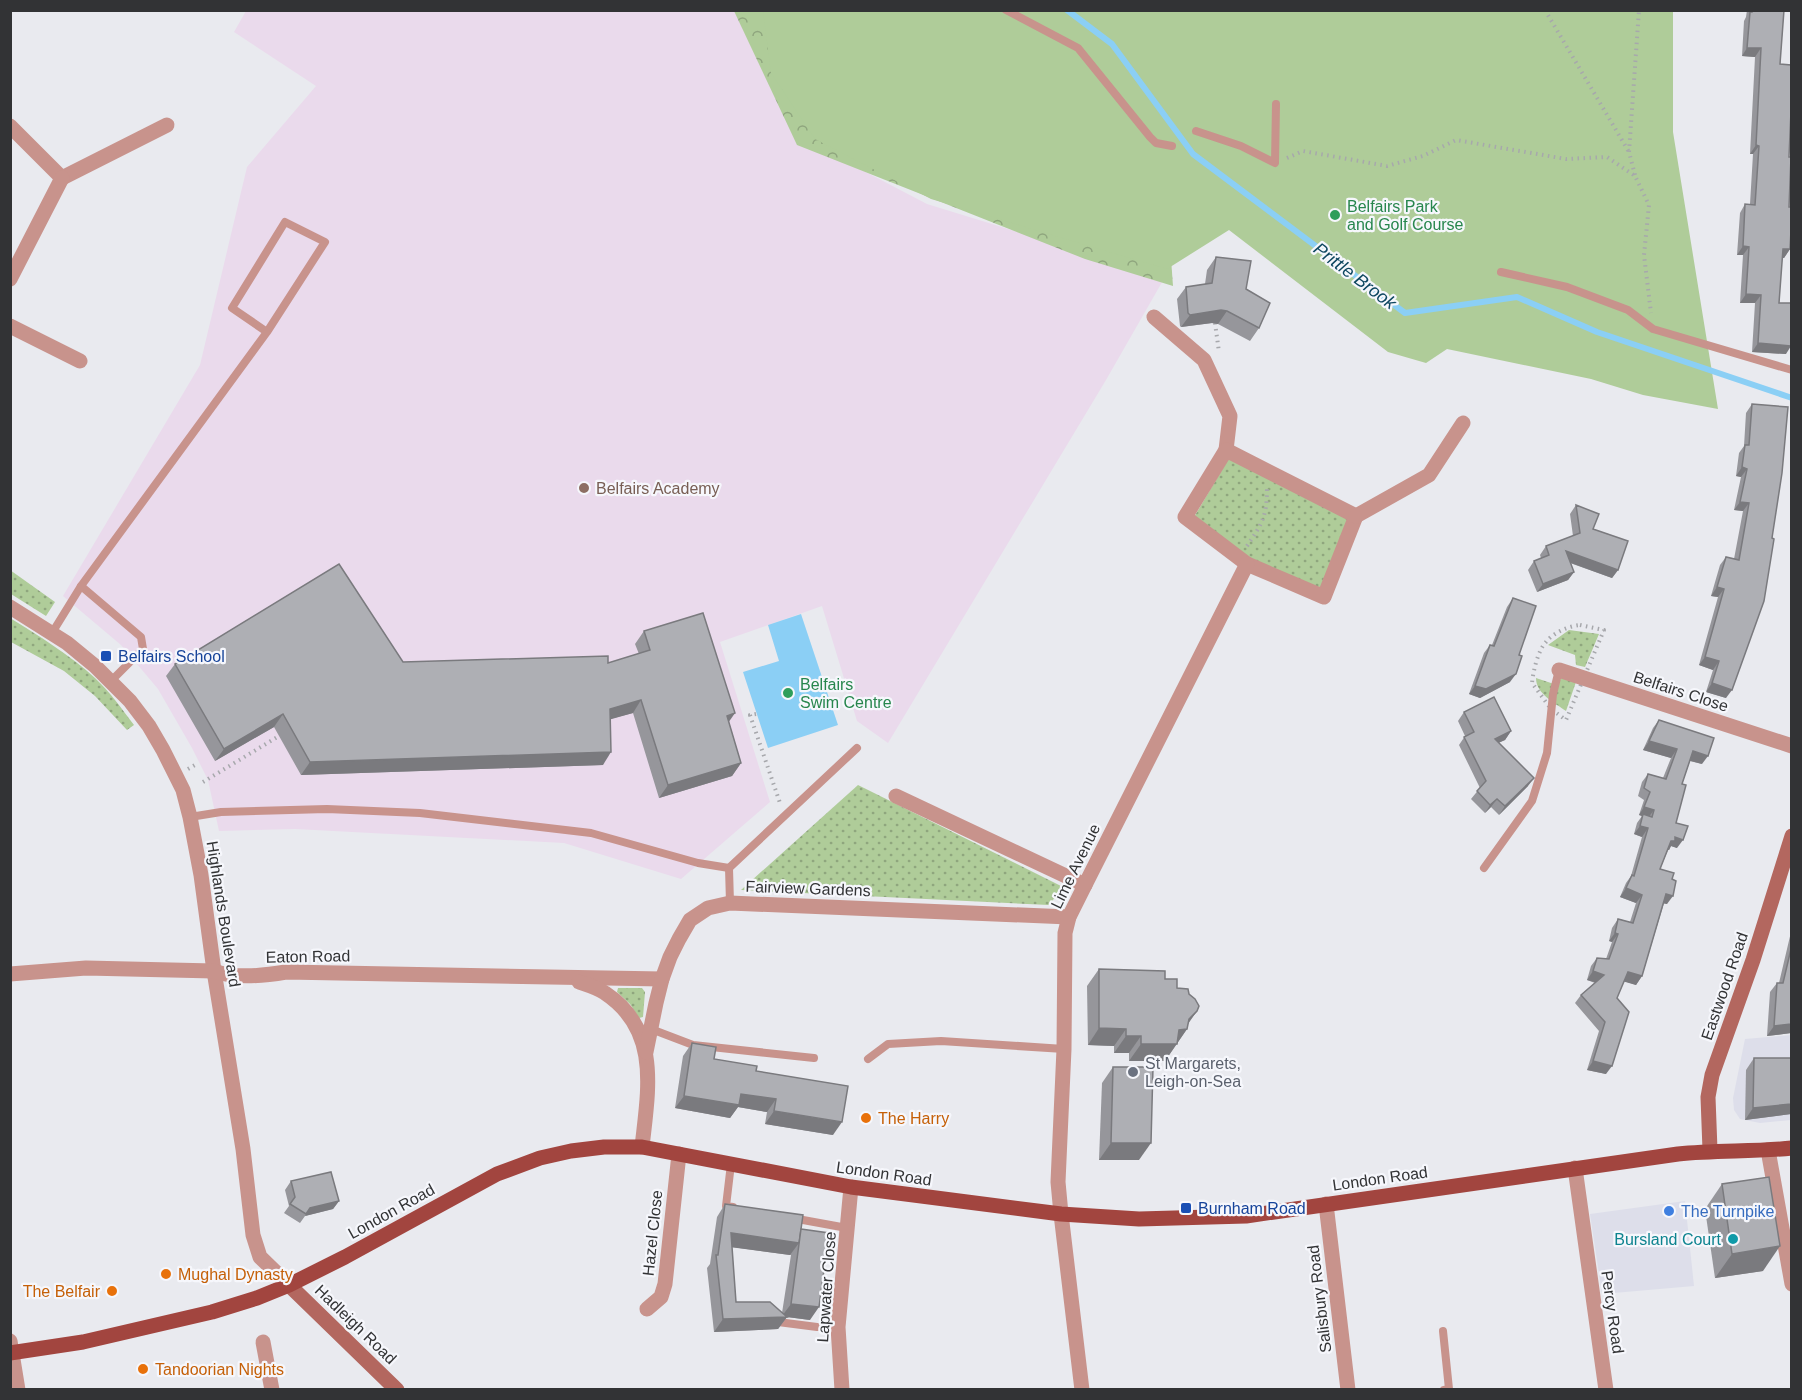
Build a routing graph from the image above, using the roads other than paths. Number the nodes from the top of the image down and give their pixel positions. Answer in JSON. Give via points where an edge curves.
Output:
{"nodes":[{"id":1,"x":1006,"y":10,"type":"edge"},
{"id":2,"x":1276,"y":104,"type":"dead end"},
{"id":3,"x":167,"y":125,"type":"dead end"},
{"id":4,"x":10,"y":126,"type":"edge"},
{"id":5,"x":1196,"y":131,"type":"dead end"},
{"id":6,"x":1172,"y":146,"type":"dead end"},
{"id":7,"x":62,"y":178,"type":"junction"},
{"id":8,"x":1501,"y":272,"type":"dead end"},
{"id":9,"x":10,"y":279,"type":"edge"},
{"id":10,"x":1154,"y":317,"type":"dead end"},
{"id":11,"x":10,"y":326,"type":"edge"},
{"id":12,"x":267,"y":332,"type":"junction"},
{"id":13,"x":80,"y":361,"type":"dead end"},
{"id":14,"x":1791,"y":370,"type":"edge"},
{"id":15,"x":1463,"y":423,"type":"dead end"},
{"id":16,"x":1226,"y":450,"type":"junction"},
{"id":17,"x":1356,"y":516,"type":"junction"},
{"id":18,"x":1243,"y":561,"type":"junction"},
{"id":19,"x":81,"y":586,"type":"junction"},
{"id":20,"x":10,"y":607,"type":"edge"},
{"id":21,"x":52,"y":633,"type":"junction"},
{"id":22,"x":1559,"y":670,"type":"joint"},
{"id":23,"x":111,"y":681,"type":"junction"},
{"id":24,"x":1791,"y":746,"type":"edge"},
{"id":25,"x":857,"y":747,"type":"dead end"},
{"id":26,"x":896,"y":796,"type":"dead end"},
{"id":27,"x":190,"y":817,"type":"junction"},
{"id":28,"x":1791,"y":836,"type":"edge"},
{"id":29,"x":729,"y":868,"type":"junction"},
{"id":30,"x":1484,"y":868,"type":"dead end"},
{"id":31,"x":1085,"y":885,"type":"junction"},
{"id":32,"x":730,"y":903,"type":"junction"},
{"id":33,"x":1069,"y":917,"type":"junction"},
{"id":34,"x":214,"y":971,"type":"junction"},
{"id":35,"x":10,"y":974,"type":"edge"},
{"id":36,"x":571,"y":978,"type":"junction"},
{"id":37,"x":662,"y":979,"type":"junction"},
{"id":38,"x":651,"y":1029,"type":"junction"},
{"id":39,"x":1064,"y":1049,"type":"junction"},
{"id":40,"x":646,"y":1052,"type":"junction"},
{"id":41,"x":814,"y":1059,"type":"dead end"},
{"id":42,"x":868,"y":1059,"type":"dead end"},
{"id":43,"x":642,"y":1147,"type":"junction"},
{"id":44,"x":1791,"y":1148,"type":"edge"},
{"id":45,"x":1710,"y":1150,"type":"junction"},
{"id":46,"x":1768,"y":1150,"type":"junction"},
{"id":47,"x":679,"y":1154,"type":"junction"},
{"id":48,"x":731,"y":1164,"type":"junction"},
{"id":49,"x":1575,"y":1168,"type":"junction"},
{"id":50,"x":851,"y":1187,"type":"junction"},
{"id":51,"x":1326,"y":1204,"type":"junction"},
{"id":52,"x":737,"y":1208,"type":"edge"},
{"id":53,"x":1061,"y":1214,"type":"junction"},
{"id":54,"x":781,"y":1216,"type":"edge"},
{"id":55,"x":848,"y":1228,"type":"junction"},
{"id":56,"x":1791,"y":1284,"type":"edge"},
{"id":57,"x":289,"y":1285,"type":"junction"},
{"id":58,"x":647,"y":1309,"type":"dead end"},
{"id":59,"x":771,"y":1314,"type":"edge"},
{"id":60,"x":838,"y":1326,"type":"junction"},
{"id":61,"x":1443,"y":1331,"type":"dead end"},
{"id":62,"x":263,"y":1342,"type":"dead end"},
{"id":63,"x":11,"y":1349,"type":"edge"},
{"id":64,"x":18,"y":1389,"type":"edge"},
{"id":65,"x":272,"y":1389,"type":"edge"},
{"id":66,"x":397,"y":1389,"type":"edge"},
{"id":67,"x":842,"y":1389,"type":"edge"},
{"id":68,"x":1082,"y":1389,"type":"edge"},
{"id":69,"x":1348,"y":1389,"type":"edge"},
{"id":70,"x":1444,"y":1389,"type":"edge"},
{"id":71,"x":1449,"y":1389,"type":"edge"},
{"id":72,"x":1606,"y":1389,"type":"edge"}],
"edges":[{"from":1,"to":6,"type":"lane","via":[[1078,48],[1156,143]]},
{"from":2,"to":5,"type":"lane","via":[[1275,163]]},
{"from":3,"to":7,"type":"street"},
{"from":4,"to":7,"type":"street"},
{"from":7,"to":9,"type":"street"},
{"from":8,"to":14,"type":"lane","via":[[1567,287],[1628,310],[1653,329]]},
{"from":10,"to":16,"type":"street","via":[[1204,360],[1230,416]]},
{"from":11,"to":13,"type":"street"},
{"from":12,"to":12,"type":"lane","via":[[232,308],[285,222],[325,242]]},
{"from":12,"to":19,"type":"lane"},
{"from":15,"to":17,"type":"street","via":[[1429,475]]},
{"from":16,"to":17,"type":"street"},
{"from":16,"to":18,"type":"street","via":[[1185,517]]},
{"from":17,"to":18,"type":"street","via":[[1324,597]]},
{"from":18,"to":31,"type":"street","name":"Lime Avenue"},
{"from":19,"to":21,"type":"lane"},
{"from":19,"to":23,"type":"lane","via":[[141,637],[143,650]]},
{"from":20,"to":21,"type":"street","name":"Highlands Boulevard"},
{"from":21,"to":23,"type":"street","name":"Highlands Boulevard"},
{"from":22,"to":24,"type":"street","name":"Belfairs Close"},
{"from":22,"to":30,"type":"lane","via":[[1547,753],[1532,801]]},
{"from":23,"to":27,"type":"street","name":"Highlands Boulevard","via":[[149,726],[176,774]]},
{"from":25,"to":29,"type":"lane"},
{"from":26,"to":31,"type":"street"},
{"from":27,"to":29,"type":"lane","via":[[221,812],[327,809],[420,813],[591,832]]},
{"from":27,"to":34,"type":"street","name":"Highlands Boulevard"},
{"from":28,"to":45,"type":"street","name":"Eastwood Road","via":[[1712,1075],[1708,1097]]},
{"from":29,"to":32,"type":"lane"},
{"from":31,"to":33,"type":"street","name":"Lime Avenue"},
{"from":32,"to":33,"type":"street","name":"Fairview Gardens"},
{"from":32,"to":37,"type":"street","name":"Fairview Gardens","via":[[708,908],[690,920]]},
{"from":33,"to":39,"type":"street","name":"Lime Avenue","via":[[1065,933]]},
{"from":34,"to":35,"type":"street","name":"Eaton Road","via":[[86,968]]},
{"from":34,"to":36,"type":"street","name":"Eaton Road","via":[[226,975],[286,972]]},
{"from":34,"to":57,"type":"street","name":"Highlands Boulevard","via":[[253,1235],[260,1257]]},
{"from":36,"to":37,"type":"street","name":"Eaton Road"},
{"from":36,"to":40,"type":"street","name":"Eaton Road","via":[[605,992],[621,1007],[635,1024]]},
{"from":37,"to":38,"type":"street","name":"Fairview Gardens"},
{"from":38,"to":40,"type":"street","name":"Fairview Gardens"},
{"from":38,"to":41,"type":"lane","via":[[693,1045]]},
{"from":39,"to":42,"type":"lane","via":[[941,1041],[888,1044]]},
{"from":39,"to":53,"type":"street","name":"Lime Avenue","via":[[1058,1182]]},
{"from":40,"to":43,"type":"street","name":"Eaton Road"},
{"from":43,"to":47,"type":"main road","name":"London Road"},
{"from":43,"to":57,"type":"main road","name":"London Road","via":[[571,1151],[497,1174]]},
{"from":44,"to":46,"type":"main road","name":"London Road"},
{"from":45,"to":46,"type":"main road","name":"London Road"},
{"from":45,"to":49,"type":"main road","name":"London Road"},
{"from":46,"to":56,"type":"street"},
{"from":47,"to":48,"type":"main road","name":"London Road"},
{"from":47,"to":58,"type":"street","name":"Hazel Close","via":[[665,1284],[661,1297]]},
{"from":48,"to":50,"type":"main road","name":"London Road"},
{"from":48,"to":52,"type":"lane","via":[[726,1206]]},
{"from":49,"to":51,"type":"main road","name":"London Road"},
{"from":49,"to":72,"type":"street","name":"Percy Road"},
{"from":50,"to":53,"type":"main road","name":"London Road"},
{"from":50,"to":55,"type":"street","name":"Lapwater Close"},
{"from":51,"to":53,"type":"main road","name":"London Road","via":[[1246,1216],[1139,1219]]},
{"from":51,"to":69,"type":"street","name":"Salisbury Road"},
{"from":53,"to":68,"type":"street"},
{"from":54,"to":55,"type":"lane"},
{"from":55,"to":60,"type":"street","name":"Lapwater Close"},
{"from":57,"to":63,"type":"main road","name":"London Road","via":[[212,1312],[83,1342]]},
{"from":57,"to":66,"type":"street","name":"Hadleigh Road"},
{"from":59,"to":60,"type":"lane","via":[[778,1322],[817,1328]]},
{"from":60,"to":67,"type":"street","name":"Lapwater Close"},
{"from":61,"to":71,"type":"lane"},
{"from":62,"to":65,"type":"street"},
{"from":63,"to":64,"type":"street"},
{"from":70,"to":71,"type":"lane"}]}
